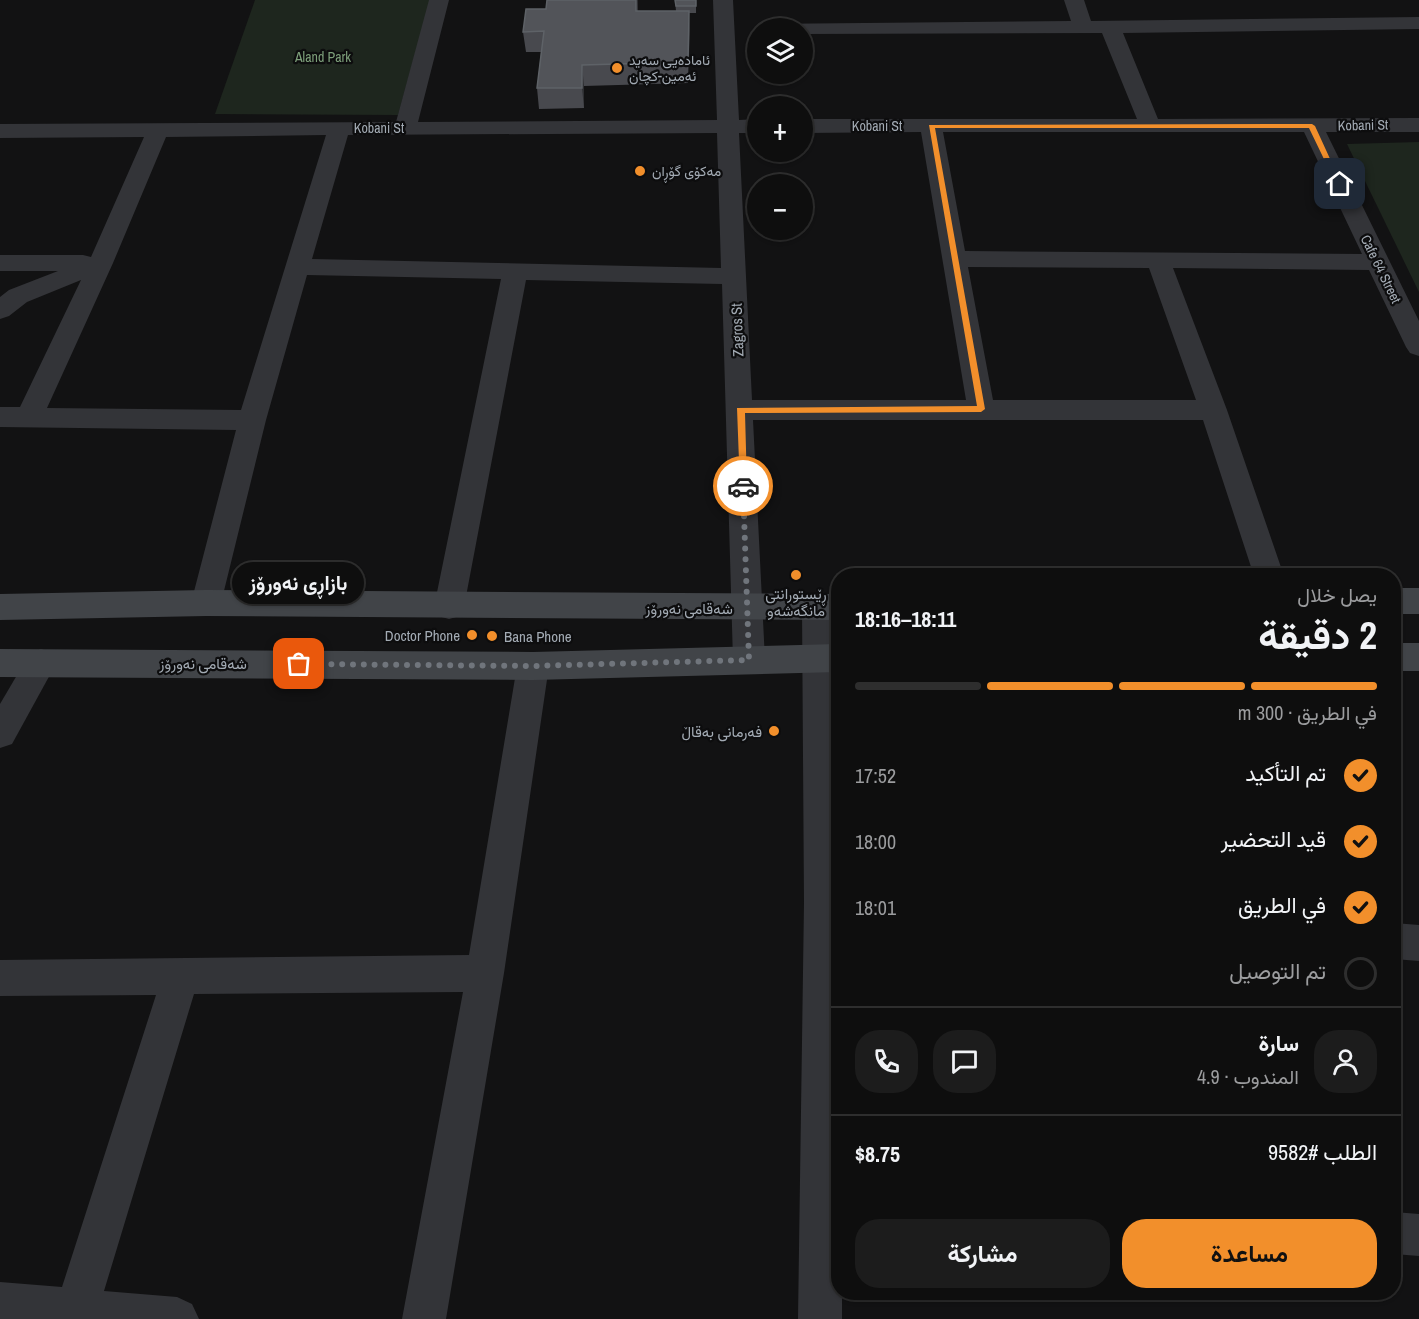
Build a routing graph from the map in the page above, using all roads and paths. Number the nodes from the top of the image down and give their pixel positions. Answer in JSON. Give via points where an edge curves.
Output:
{"nodes":[{"id":1,"x":439,"y":0,"type":"edge"},
{"id":2,"x":723,"y":0,"type":"edge"},
{"id":3,"x":1074,"y":0,"type":"edge"},
{"id":4,"x":1419,"y":22,"type":"edge"},
{"id":5,"x":813,"y":24,"type":"edge"},
{"id":6,"x":1083,"y":27,"type":"junction"},
{"id":7,"x":1110,"y":27,"type":"junction"},
{"id":8,"x":725,"y":29,"type":"junction"},
{"id":9,"x":747,"y":29,"type":"edge"},
{"id":10,"x":1150,"y":125,"type":"junction"},
{"id":11,"x":1419,"y":125,"type":"edge"},
{"id":12,"x":727,"y":126,"type":"junction"},
{"id":13,"x":747,"y":126,"type":"edge"},
{"id":14,"x":813,"y":126,"type":"edge"},
{"id":15,"x":931,"y":126,"type":"junction"},
{"id":16,"x":1312,"y":126,"type":"junction"},
{"id":17,"x":339,"y":128,"type":"junction"},
{"id":18,"x":405,"y":128,"type":"junction"},
{"id":19,"x":158,"y":130,"type":"junction"},
{"id":20,"x":0,"y":131,"type":"edge"},
{"id":21,"x":955,"y":260,"type":"junction"},
{"id":22,"x":1158,"y":260,"type":"junction"},
{"id":23,"x":1377,"y":262,"type":"junction"},
{"id":24,"x":0,"y":263,"type":"edge"},
{"id":25,"x":101,"y":263,"type":"junction"},
{"id":26,"x":297,"y":267,"type":"junction"},
{"id":27,"x":515,"y":273,"type":"junction"},
{"id":28,"x":735,"y":276,"type":"junction"},
{"id":29,"x":0,"y":310,"type":"edge"},
{"id":30,"x":1419,"y":347,"type":"edge"},
{"id":31,"x":981,"y":409,"type":"junction"},
{"id":32,"x":740,"y":410,"type":"junction"},
{"id":33,"x":1213,"y":410,"type":"junction"},
{"id":34,"x":0,"y":417,"type":"edge"},
{"id":35,"x":29,"y":418,"type":"junction"},
{"id":36,"x":252,"y":420,"type":"junction"},
{"id":37,"x":1266,"y":568,"type":"edge"},
{"id":38,"x":1401,"y":601,"type":"edge"},
{"id":39,"x":1419,"y":601,"type":"edge"},
{"id":40,"x":206,"y":603,"type":"junction"},
{"id":41,"x":0,"y":607,"type":"edge"},
{"id":42,"x":450,"y":607,"type":"junction"},
{"id":43,"x":828,"y":607,"type":"edge"},
{"id":44,"x":747,"y":608,"type":"junction"},
{"id":45,"x":1401,"y":657,"type":"edge"},
{"id":46,"x":1419,"y":657,"type":"edge"},
{"id":47,"x":828,"y":658,"type":"edge"},
{"id":48,"x":749,"y":660,"type":"junction"},
{"id":49,"x":41,"y":662,"type":"junction"},
{"id":50,"x":0,"y":663,"type":"edge"},
{"id":51,"x":533,"y":666,"type":"junction"},
{"id":52,"x":0,"y":734,"type":"edge"},
{"id":53,"x":830,"y":904,"type":"edge"},
{"id":54,"x":1401,"y":942,"type":"edge"},
{"id":55,"x":1419,"y":943,"type":"edge"},
{"id":56,"x":485,"y":973,"type":"junction"},
{"id":57,"x":181,"y":976,"type":"junction"},
{"id":58,"x":0,"y":978,"type":"edge"},
{"id":59,"x":830,"y":1199,"type":"edge"},
{"id":60,"x":1401,"y":1234,"type":"edge"},
{"id":61,"x":1419,"y":1235,"type":"edge"},
{"id":62,"x":0,"y":1303,"type":"edge"},
{"id":63,"x":76,"y":1311,"type":"junction"},
{"id":64,"x":177,"y":1319,"type":"edge"},
{"id":65,"x":424,"y":1319,"type":"edge"},
{"id":66,"x":820,"y":1319,"type":"edge"}],
"edges":[{"from":1,"to":18,"type":"street"},
{"from":2,"to":8,"type":"street","name":"Zagros St"},
{"from":3,"to":6,"type":"street"},
{"from":4,"to":7,"type":"street","via":[[1348,16]]},
{"from":5,"to":6,"type":"street","via":[[898,18]]},
{"from":6,"to":7,"type":"street"},
{"from":7,"to":10,"type":"street"},
{"from":8,"to":9,"type":"street"},
{"from":8,"to":12,"type":"street","name":"Zagros St"},
{"from":10,"to":15,"type":"street","name":"Kobani St"},
{"from":10,"to":16,"type":"street","name":"Kobani St"},
{"from":11,"to":16,"type":"street","name":"Kobani St"},
{"from":12,"to":13,"type":"street","name":"Kobani St"},
{"from":12,"to":18,"type":"street","name":"Kobani St"},
{"from":12,"to":28,"type":"street","name":"Zagros St"},
{"from":14,"to":15,"type":"street","name":"Kobani St"},
{"from":15,"to":21,"type":"street"},
{"from":16,"to":23,"type":"street","name":"Cafe 64 Street"},
{"from":17,"to":18,"type":"street","name":"Kobani St"},
{"from":17,"to":19,"type":"street","name":"Kobani St"},
{"from":17,"to":26,"type":"street"},
{"from":19,"to":20,"type":"street","name":"Kobani St"},
{"from":19,"to":25,"type":"street"},
{"from":21,"to":22,"type":"street"},
{"from":21,"to":31,"type":"street"},
{"from":22,"to":23,"type":"street"},
{"from":22,"to":33,"type":"street"},
{"from":23,"to":30,"type":"street","name":"Cafe 64 Street"},
{"from":24,"to":25,"type":"street"},
{"from":25,"to":29,"type":"street","via":[[18,296]]},
{"from":25,"to":35,"type":"street"},
{"from":26,"to":27,"type":"street"},
{"from":26,"to":36,"type":"street"},
{"from":27,"to":28,"type":"street"},
{"from":27,"to":42,"type":"street"},
{"from":28,"to":32,"type":"street","name":"Zagros St"},
{"from":31,"to":32,"type":"street"},
{"from":31,"to":33,"type":"street"},
{"from":32,"to":44,"type":"street","name":"Zagros St"},
{"from":33,"to":37,"type":"street"},
{"from":34,"to":35,"type":"street"},
{"from":35,"to":36,"type":"street"},
{"from":36,"to":40,"type":"street"},
{"from":38,"to":39,"type":"main road"},
{"from":40,"to":41,"type":"main road","name":"شەقامی نەورۆز"},
{"from":40,"to":42,"type":"main road","name":"شەقامی نەورۆز"},
{"from":42,"to":44,"type":"main road","name":"شەقامی نەورۆز"},
{"from":43,"to":44,"type":"main road","name":"شەقامی نەورۆز"},
{"from":43,"to":47,"type":"street"},
{"from":44,"to":48,"type":"street","name":"Zagros St"},
{"from":45,"to":46,"type":"main road"},
{"from":47,"to":48,"type":"main road","name":"شەقامی نەورۆز"},
{"from":47,"to":53,"type":"street"},
{"from":48,"to":51,"type":"main road","name":"شەقامی نەورۆز"},
{"from":49,"to":50,"type":"main road","name":"شەقامی نەورۆز"},
{"from":49,"to":51,"type":"main road","name":"شەقامی نەورۆز"},
{"from":49,"to":52,"type":"street"},
{"from":51,"to":56,"type":"street"},
{"from":53,"to":59,"type":"street"},
{"from":54,"to":55,"type":"street"},
{"from":56,"to":57,"type":"street"},
{"from":56,"to":65,"type":"street"},
{"from":57,"to":58,"type":"street"},
{"from":57,"to":63,"type":"street"},
{"from":59,"to":66,"type":"street"},
{"from":60,"to":61,"type":"street"},
{"from":62,"to":63,"type":"street"},
{"from":63,"to":64,"type":"street"}]}
